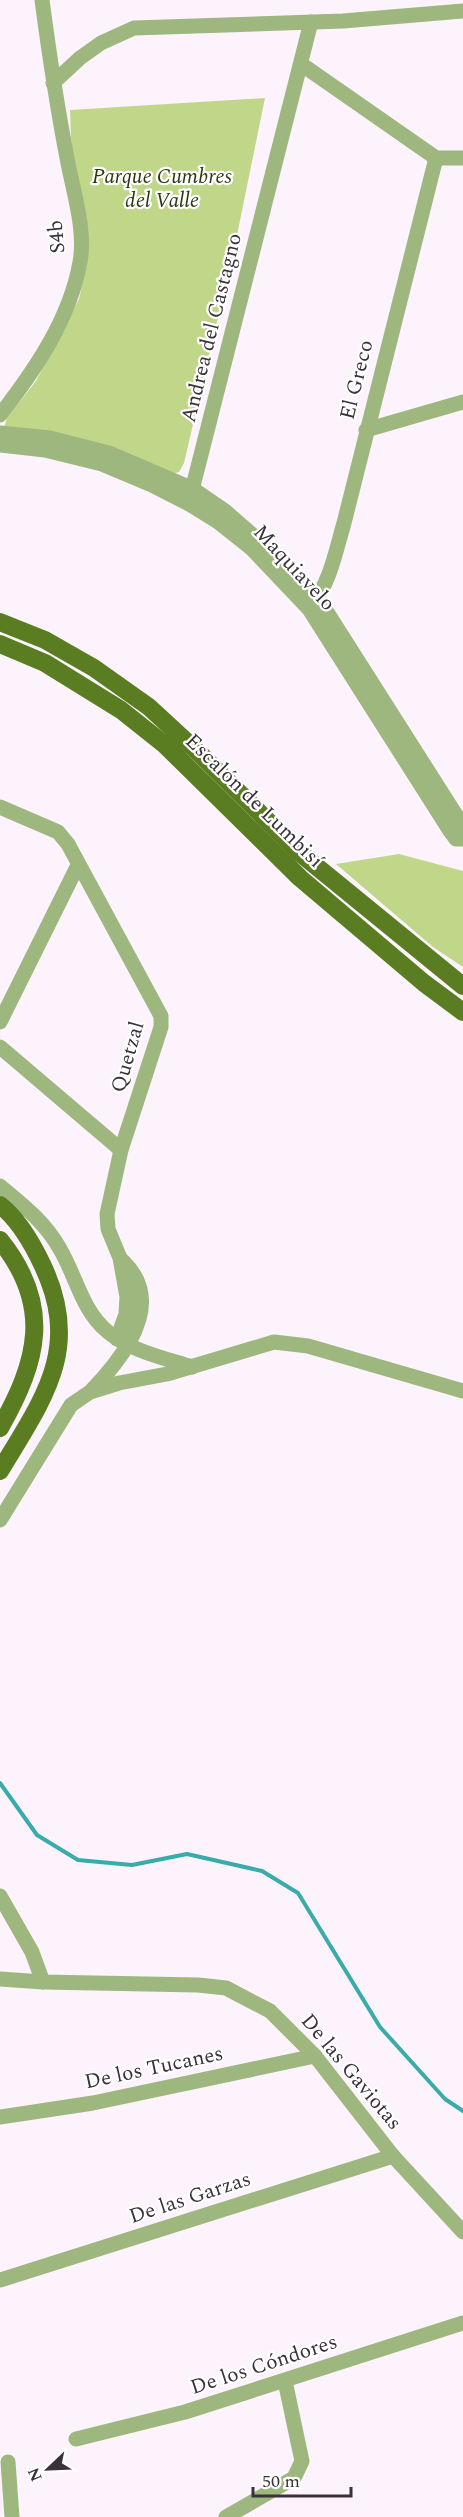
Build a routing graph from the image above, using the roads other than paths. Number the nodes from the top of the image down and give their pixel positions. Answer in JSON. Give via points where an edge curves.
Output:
{"nodes":[{"id":1,"x":42,"y":0,"type":"edge"},
{"id":2,"x":463,"y":11,"type":"edge"},
{"id":3,"x":311,"y":22,"type":"junction"},
{"id":4,"x":301,"y":64,"type":"junction"},
{"id":5,"x":53,"y":83,"type":"junction"},
{"id":6,"x":436,"y":158,"type":"junction"},
{"id":7,"x":463,"y":158,"type":"edge"},
{"id":8,"x":463,"y":402,"type":"edge"},
{"id":9,"x":0,"y":415,"type":"edge"},
{"id":10,"x":366,"y":430,"type":"junction"},
{"id":11,"x":0,"y":434,"type":"edge"},
{"id":12,"x":0,"y":445,"type":"edge"},
{"id":13,"x":191,"y":497,"type":"junction"},
{"id":14,"x":313,"y":604,"type":"junction"},
{"id":15,"x":0,"y":622,"type":"edge"},
{"id":16,"x":0,"y":644,"type":"edge"},
{"id":17,"x":0,"y":807,"type":"edge"},
{"id":18,"x":463,"y":826,"type":"edge"},
{"id":19,"x":463,"y":839,"type":"edge"},
{"id":20,"x":78,"y":865,"type":"junction"},
{"id":21,"x":463,"y":986,"type":"edge"},
{"id":22,"x":463,"y":1012,"type":"edge"},
{"id":23,"x":0,"y":1022,"type":"edge"},
{"id":24,"x":0,"y":1047,"type":"edge"},
{"id":25,"x":121,"y":1150,"type":"junction"},
{"id":26,"x":0,"y":1186,"type":"edge"},
{"id":27,"x":0,"y":1205,"type":"edge"},
{"id":28,"x":0,"y":1240,"type":"edge"},
{"id":29,"x":122,"y":1342,"type":"junction"},
{"id":30,"x":192,"y":1367,"type":"junction"},
{"id":31,"x":463,"y":1391,"type":"edge"},
{"id":32,"x":90,"y":1392,"type":"junction"},
{"id":33,"x":0,"y":1428,"type":"edge"},
{"id":34,"x":0,"y":1471,"type":"edge"},
{"id":35,"x":0,"y":1520,"type":"edge"},
{"id":36,"x":0,"y":1896,"type":"edge"},
{"id":37,"x":0,"y":1979,"type":"edge"},
{"id":38,"x":43,"y":1982,"type":"junction"},
{"id":39,"x":315,"y":2056,"type":"junction"},
{"id":40,"x":0,"y":2116,"type":"edge"},
{"id":41,"x":393,"y":2156,"type":"junction"},
{"id":42,"x":463,"y":2232,"type":"edge"},
{"id":43,"x":0,"y":2280,"type":"edge"},
{"id":44,"x":463,"y":2323,"type":"edge"},
{"id":45,"x":285,"y":2381,"type":"junction"},
{"id":46,"x":76,"y":2439,"type":"dead end"},
{"id":47,"x":8,"y":2462,"type":"dead end"},
{"id":48,"x":12,"y":2517,"type":"edge"},
{"id":49,"x":226,"y":2517,"type":"edge"}],
"edges":[{"from":1,"to":5,"type":"street","name":"S4b"},
{"from":2,"to":3,"type":"street"},
{"from":3,"to":4,"type":"street","name":"Andrea del Castagno"},
{"from":3,"to":5,"type":"street","via":[[134,28],[101,42]]},
{"from":4,"to":6,"type":"street"},
{"from":4,"to":13,"type":"street","name":"Andrea del Castagno"},
{"from":5,"to":9,"type":"street","name":"S4b","via":[[79,224],[81,260],[68,305],[50,341]]},
{"from":6,"to":7,"type":"street"},
{"from":6,"to":10,"type":"street","name":"El Greco"},
{"from":8,"to":10,"type":"street"},
{"from":10,"to":14,"type":"street","name":"El Greco","via":[[330,571]]},
{"from":11,"to":13,"type":"street","name":"Maquiavelo","via":[[50,438],[109,453]]},
{"from":12,"to":13,"type":"street","name":"Maquiavelo","via":[[45,450],[102,464]]},
{"from":13,"to":14,"type":"street","name":"Maquiavelo"},
{"from":14,"to":18,"type":"street","name":"Maquiavelo"},
{"from":14,"to":19,"type":"street","name":"Maquiavelo","via":[[454,838]]},
{"from":15,"to":21,"type":"main road","name":"Escalón de Lumbisí","via":[[45,640],[149,707],[300,853]]},
{"from":16,"to":22,"type":"main road","name":"Escalón de Lumbisí","via":[[45,663],[120,710],[165,745],[300,878]]},
{"from":17,"to":20,"type":"street","name":"Quetzal","via":[[58,832]]},
{"from":20,"to":23,"type":"street"},
{"from":20,"to":25,"type":"street","name":"Quetzal","via":[[161,1016],[161,1027]]},
{"from":24,"to":25,"type":"street"},
{"from":25,"to":29,"type":"street","name":"Quetzal","via":[[107,1214],[108,1228],[120,1258],[132,1270],[139,1288],[139,1320]]},
{"from":26,"to":29,"type":"street","via":[[44,1225],[65,1258],[89,1311]]},
{"from":27,"to":34,"type":"main road","via":[[10,1212],[35,1250],[49,1280],[58,1310],[60,1343],[55,1369],[36,1411]]},
{"from":28,"to":33,"type":"main road","via":[[29,1292],[36,1322],[32,1356],[23,1383]]},
{"from":29,"to":30,"type":"street"},
{"from":29,"to":32,"type":"street","name":"Quetzal","via":[[111,1370]]},
{"from":30,"to":31,"type":"street","via":[[262,1344],[283,1343],[308,1346]]},
{"from":30,"to":32,"type":"street"},
{"from":32,"to":35,"type":"street","name":"Quetzal","via":[[71,1405]]},
{"from":36,"to":38,"type":"street","via":[[32,1952]]},
{"from":37,"to":38,"type":"street","name":"De las Gaviotas"},
{"from":38,"to":39,"type":"street","name":"De las Gaviotas","via":[[226,1988],[270,2011]]},
{"from":39,"to":40,"type":"street","name":"De los Tucanes","via":[[93,2103]]},
{"from":39,"to":41,"type":"street","name":"De las Gaviotas"},
{"from":41,"to":42,"type":"street","name":"De las Gaviotas"},
{"from":41,"to":43,"type":"street","name":"De las Garzas"},
{"from":44,"to":45,"type":"street","name":"De los Cóndores"},
{"from":45,"to":46,"type":"street","name":"De los Cóndores","via":[[185,2412]]},
{"from":45,"to":49,"type":"street","via":[[302,2461],[299,2469],[294,2478]]},
{"from":47,"to":48,"type":"street"}]}
